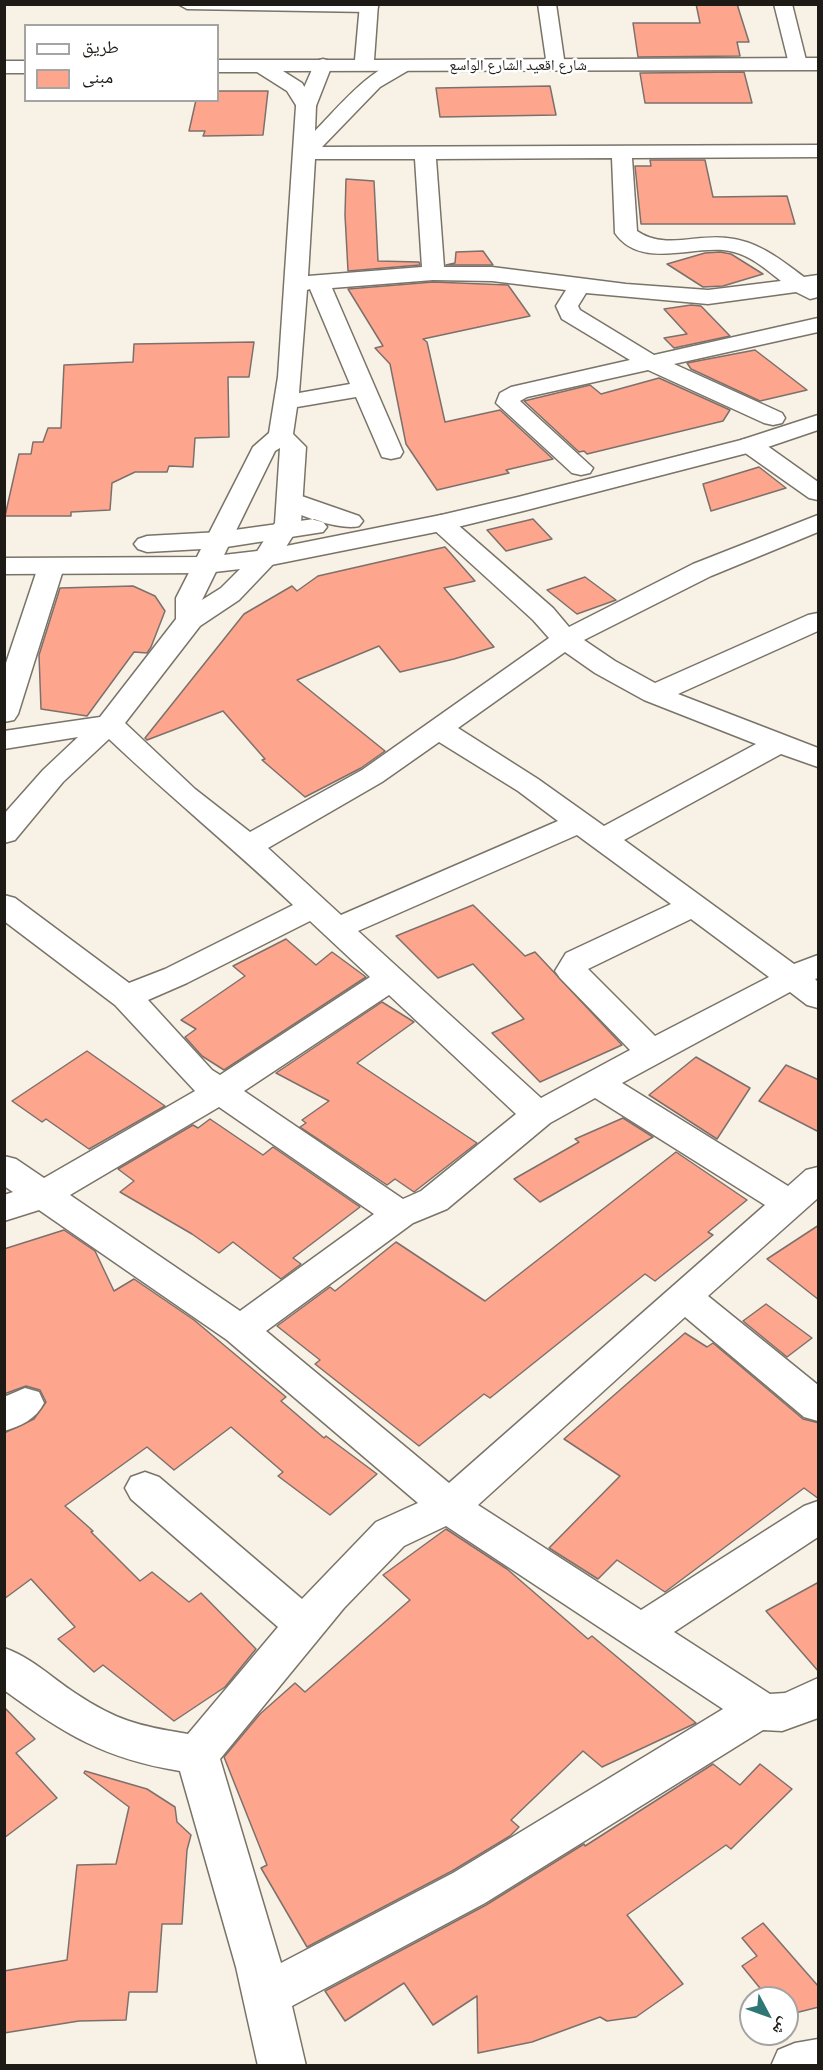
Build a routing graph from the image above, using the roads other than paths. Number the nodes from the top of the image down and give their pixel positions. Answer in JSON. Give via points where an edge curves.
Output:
{"nodes":[{"id":1,"x":187,"y":4,"type":"edge"},
{"id":2,"x":547,"y":4,"type":"edge"},
{"id":3,"x":783,"y":4,"type":"edge"},
{"id":4,"x":369,"y":6,"type":"edge"},
{"id":5,"x":798,"y":64,"type":"junction"},
{"id":6,"x":819,"y":64,"type":"edge"},
{"id":7,"x":323,"y":65,"type":"junction"},
{"id":8,"x":24,"y":66,"type":"edge"},
{"id":9,"x":219,"y":66,"type":"edge"},
{"id":10,"x":261,"y":66,"type":"junction"},
{"id":11,"x":364,"y":66,"type":"junction"},
{"id":12,"x":402,"y":66,"type":"junction"},
{"id":13,"x":556,"y":66,"type":"junction"},
{"id":14,"x":4,"y":67,"type":"edge"},
{"id":15,"x":306,"y":106,"type":"junction"},
{"id":16,"x":819,"y":151,"type":"edge"},
{"id":17,"x":425,"y":152,"type":"junction"},
{"id":18,"x":622,"y":152,"type":"junction"},
{"id":19,"x":305,"y":153,"type":"junction"},
{"id":20,"x":639,"y":269,"type":"junction"},
{"id":21,"x":433,"y":273,"type":"junction"},
{"id":22,"x":308,"y":284,"type":"junction"},
{"id":23,"x":579,"y":286,"type":"junction"},
{"id":24,"x":812,"y":288,"type":"edge"},
{"id":25,"x":819,"y":325,"type":"edge"},
{"id":26,"x":650,"y":362,"type":"junction"},
{"id":27,"x":364,"y":389,"type":"junction"},
{"id":28,"x":819,"y":401,"type":"edge"},
{"id":29,"x":286,"y":402,"type":"junction"},
{"id":30,"x":773,"y":418,"type":"junction"},
{"id":31,"x":819,"y":422,"type":"edge"},
{"id":32,"x":280,"y":436,"type":"junction"},
{"id":33,"x":750,"y":445,"type":"junction"},
{"id":34,"x":391,"y":452,"type":"dead end"},
{"id":35,"x":581,"y":468,"type":"junction"},
{"id":36,"x":819,"y":493,"type":"edge"},
{"id":37,"x":290,"y":500,"type":"junction"},
{"id":38,"x":350,"y":521,"type":"junction"},
{"id":39,"x":441,"y":523,"type":"junction"},
{"id":40,"x":819,"y":523,"type":"edge"},
{"id":41,"x":283,"y":532,"type":"junction"},
{"id":42,"x":220,"y":540,"type":"junction"},
{"id":43,"x":4,"y":544,"type":"edge"},
{"id":44,"x":266,"y":558,"type":"junction"},
{"id":45,"x":206,"y":565,"type":"junction"},
{"id":46,"x":4,"y":566,"type":"edge"},
{"id":47,"x":51,"y":567,"type":"junction"},
{"id":48,"x":190,"y":620,"type":"junction"},
{"id":49,"x":819,"y":621,"type":"edge"},
{"id":50,"x":565,"y":639,"type":"junction"},
{"id":51,"x":654,"y":694,"type":"junction"},
{"id":52,"x":4,"y":714,"type":"edge"},
{"id":53,"x":109,"y":724,"type":"junction"},
{"id":54,"x":439,"y":729,"type":"junction"},
{"id":55,"x":4,"y":740,"type":"edge"},
{"id":56,"x":778,"y":744,"type":"junction"},
{"id":57,"x":819,"y":758,"type":"edge"},
{"id":58,"x":590,"y":831,"type":"junction"},
{"id":59,"x":4,"y":834,"type":"edge"},
{"id":60,"x":248,"y":846,"type":"junction"},
{"id":61,"x":4,"y":905,"type":"edge"},
{"id":62,"x":693,"y":906,"type":"junction"},
{"id":63,"x":313,"y":907,"type":"junction"},
{"id":64,"x":337,"y":928,"type":"junction"},
{"id":65,"x":805,"y":971,"type":"edge"},
{"id":66,"x":391,"y":978,"type":"junction"},
{"id":67,"x":126,"y":997,"type":"junction"},
{"id":68,"x":819,"y":997,"type":"edge"},
{"id":69,"x":652,"y":1052,"type":"junction"},
{"id":70,"x":596,"y":1083,"type":"junction"},
{"id":71,"x":220,"y":1091,"type":"junction"},
{"id":72,"x":538,"y":1115,"type":"junction"},
{"id":73,"x":4,"y":1168,"type":"edge"},
{"id":74,"x":804,"y":1192,"type":"edge"},
{"id":75,"x":43,"y":1195,"type":"junction"},
{"id":76,"x":4,"y":1208,"type":"edge"},
{"id":77,"x":400,"y":1214,"type":"junction"},
{"id":78,"x":684,"y":1296,"type":"junction"},
{"id":79,"x":240,"y":1330,"type":"junction"},
{"id":80,"x":819,"y":1406,"type":"edge"},
{"id":81,"x":145,"y":1488,"type":"dead end"},
{"id":82,"x":450,"y":1507,"type":"junction"},
{"id":83,"x":819,"y":1518,"type":"edge"},
{"id":84,"x":305,"y":1626,"type":"junction"},
{"id":85,"x":640,"y":1632,"type":"junction"},
{"id":86,"x":4,"y":1666,"type":"edge"},
{"id":87,"x":819,"y":1696,"type":"edge"},
{"id":88,"x":759,"y":1710,"type":"junction"},
{"id":89,"x":197,"y":1755,"type":"junction"},
{"id":90,"x":266,"y":1995,"type":"junction"},
{"id":91,"x":819,"y":2062,"type":"edge"},
{"id":92,"x":282,"y":2066,"type":"edge"},
{"id":93,"x":795,"y":2066,"type":"edge"}],
"edges":[{"from":1,"to":4,"type":"street"},
{"from":2,"to":13,"type":"street"},
{"from":3,"to":5,"type":"street"},
{"from":4,"to":11,"type":"street"},
{"from":5,"to":6,"type":"street","name":"شارع اقعيد الشارع الواسع"},
{"from":5,"to":13,"type":"street","name":"شارع اقعيد الشارع الواسع"},
{"from":7,"to":10,"type":"street","name":"شارع اقعيد الشارع الواسع"},
{"from":7,"to":11,"type":"street","name":"شارع اقعيد الشارع الواسع"},
{"from":7,"to":15,"type":"street"},
{"from":8,"to":14,"type":"street"},
{"from":9,"to":10,"type":"street","name":"شارع اقعيد الشارع الواسع"},
{"from":10,"to":15,"type":"street","via":[[295,87]]},
{"from":11,"to":12,"type":"street","name":"شارع اقعيد الشارع الواسع"},
{"from":12,"to":13,"type":"street","name":"شارع اقعيد الشارع الواسع"},
{"from":12,"to":19,"type":"street","via":[[374,83]]},
{"from":15,"to":19,"type":"street"},
{"from":16,"to":18,"type":"street"},
{"from":17,"to":18,"type":"street"},
{"from":17,"to":19,"type":"street"},
{"from":17,"to":21,"type":"street"},
{"from":18,"to":20,"type":"street","via":[[626,233],[643,244]]},
{"from":19,"to":22,"type":"street"},
{"from":20,"to":23,"type":"street"},
{"from":20,"to":24,"type":"street","via":[[708,297]]},
{"from":20,"to":24,"type":"street","via":[[716,243],[752,250]]},
{"from":21,"to":22,"type":"street"},
{"from":21,"to":23,"type":"street","via":[[492,274]]},
{"from":22,"to":27,"type":"street"},
{"from":22,"to":29,"type":"street"},
{"from":23,"to":26,"type":"street","via":[[567,306],[570,314]]},
{"from":25,"to":26,"type":"street"},
{"from":26,"to":30,"type":"street"},
{"from":26,"to":35,"type":"street","via":[[519,392],[508,398],[508,403]]},
{"from":27,"to":29,"type":"street"},
{"from":27,"to":34,"type":"street"},
{"from":28,"to":30,"type":"street"},
{"from":29,"to":32,"type":"street"},
{"from":30,"to":35,"type":"street","via":[[679,446]]},
{"from":31,"to":33,"type":"street"},
{"from":32,"to":37,"type":"street","via":[[294,447]]},
{"from":32,"to":42,"type":"street","via":[[265,447]]},
{"from":33,"to":36,"type":"street"},
{"from":33,"to":39,"type":"street"},
{"from":35,"to":38,"type":"street"},
{"from":37,"to":38,"type":"street"},
{"from":37,"to":41,"type":"street"},
{"from":38,"to":41,"type":"street"},
{"from":39,"to":44,"type":"street"},
{"from":39,"to":50,"type":"street","via":[[543,614]]},
{"from":40,"to":50,"type":"street","via":[[702,570]]},
{"from":41,"to":42,"type":"street"},
{"from":41,"to":44,"type":"street"},
{"from":42,"to":43,"type":"street","via":[[117,545]]},
{"from":42,"to":45,"type":"street"},
{"from":44,"to":45,"type":"street"},
{"from":44,"to":48,"type":"street","via":[[230,594]]},
{"from":45,"to":47,"type":"street"},
{"from":45,"to":48,"type":"street","via":[[189,598]]},
{"from":46,"to":47,"type":"street"},
{"from":47,"to":52,"type":"street"},
{"from":48,"to":53,"type":"street"},
{"from":49,"to":51,"type":"street"},
{"from":50,"to":51,"type":"street"},
{"from":50,"to":54,"type":"street"},
{"from":51,"to":56,"type":"street"},
{"from":53,"to":55,"type":"street"},
{"from":53,"to":59,"type":"street","via":[[53,776]]},
{"from":53,"to":60,"type":"street","via":[[185,795]]},
{"from":54,"to":58,"type":"street","via":[[528,785]]},
{"from":54,"to":60,"type":"street","via":[[372,776]]},
{"from":56,"to":57,"type":"street"},
{"from":56,"to":58,"type":"street"},
{"from":58,"to":62,"type":"street"},
{"from":58,"to":64,"type":"street"},
{"from":60,"to":63,"type":"street"},
{"from":61,"to":67,"type":"street"},
{"from":62,"to":65,"type":"street"},
{"from":62,"to":69,"type":"street","via":[[577,960],[571,971]]},
{"from":63,"to":64,"type":"street"},
{"from":63,"to":67,"type":"street"},
{"from":64,"to":66,"type":"street"},
{"from":65,"to":68,"type":"street"},
{"from":65,"to":69,"type":"street"},
{"from":66,"to":71,"type":"street"},
{"from":66,"to":72,"type":"street"},
{"from":67,"to":71,"type":"street","via":[[200,1078]]},
{"from":69,"to":70,"type":"street"},
{"from":70,"to":72,"type":"street"},
{"from":70,"to":74,"type":"street"},
{"from":71,"to":75,"type":"street"},
{"from":71,"to":77,"type":"street"},
{"from":72,"to":77,"type":"street","via":[[434,1200]]},
{"from":73,"to":75,"type":"street"},
{"from":74,"to":78,"type":"street"},
{"from":75,"to":76,"type":"street"},
{"from":75,"to":79,"type":"street"},
{"from":77,"to":79,"type":"street"},
{"from":78,"to":80,"type":"street"},
{"from":78,"to":82,"type":"street"},
{"from":79,"to":82,"type":"street"},
{"from":81,"to":84,"type":"street"},
{"from":82,"to":84,"type":"street","via":[[390,1534]]},
{"from":82,"to":85,"type":"street"},
{"from":83,"to":85,"type":"street"},
{"from":84,"to":89,"type":"street"},
{"from":85,"to":88,"type":"street"},
{"from":86,"to":89,"type":"street","via":[[101,1731],[126,1741]]},
{"from":87,"to":88,"type":"street","via":[[782,1713]]},
{"from":88,"to":90,"type":"street","via":[[469,1888]]},
{"from":89,"to":90,"type":"street"},
{"from":90,"to":92,"type":"street"},
{"from":91,"to":93,"type":"street"}]}
